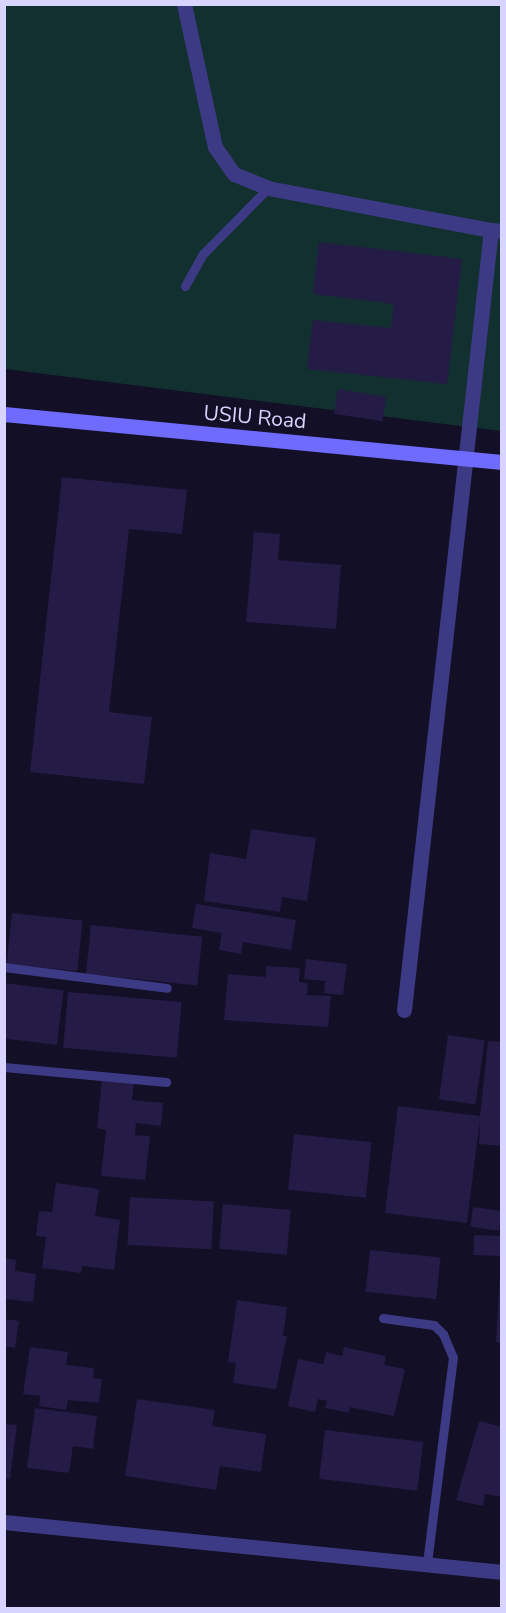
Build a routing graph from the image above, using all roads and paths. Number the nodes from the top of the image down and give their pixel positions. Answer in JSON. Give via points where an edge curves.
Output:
{"nodes":[{"id":1,"x":184,"y":4,"type":"edge"},
{"id":2,"x":268,"y":189,"type":"junction"},
{"id":3,"x":496,"y":230,"type":"edge"},
{"id":4,"x":185,"y":286,"type":"dead end"},
{"id":5,"x":5,"y":415,"type":"edge"},
{"id":6,"x":464,"y":458,"type":"junction"},
{"id":7,"x":501,"y":462,"type":"edge"},
{"id":8,"x":4,"y":966,"type":"edge"},
{"id":9,"x":167,"y":988,"type":"dead end"},
{"id":10,"x":404,"y":1010,"type":"dead end"},
{"id":11,"x":4,"y":1067,"type":"edge"},
{"id":12,"x":166,"y":1082,"type":"dead end"},
{"id":13,"x":383,"y":1318,"type":"dead end"},
{"id":14,"x":4,"y":1522,"type":"edge"},
{"id":15,"x":428,"y":1563,"type":"junction"},
{"id":16,"x":501,"y":1572,"type":"edge"}],
"edges":[{"from":1,"to":2,"type":"street","via":[[215,147],[234,174]]},
{"from":2,"to":3,"type":"street"},
{"from":2,"to":4,"type":"lane","via":[[203,254]]},
{"from":3,"to":6,"type":"street"},
{"from":5,"to":6,"type":"street","name":"USIU Road"},
{"from":6,"to":7,"type":"street","name":"USIU Road"},
{"from":6,"to":10,"type":"street"},
{"from":8,"to":9,"type":"lane"},
{"from":11,"to":12,"type":"lane"},
{"from":13,"to":15,"type":"lane","via":[[434,1325],[453,1356]]},
{"from":14,"to":15,"type":"street"},
{"from":15,"to":16,"type":"street"}]}
